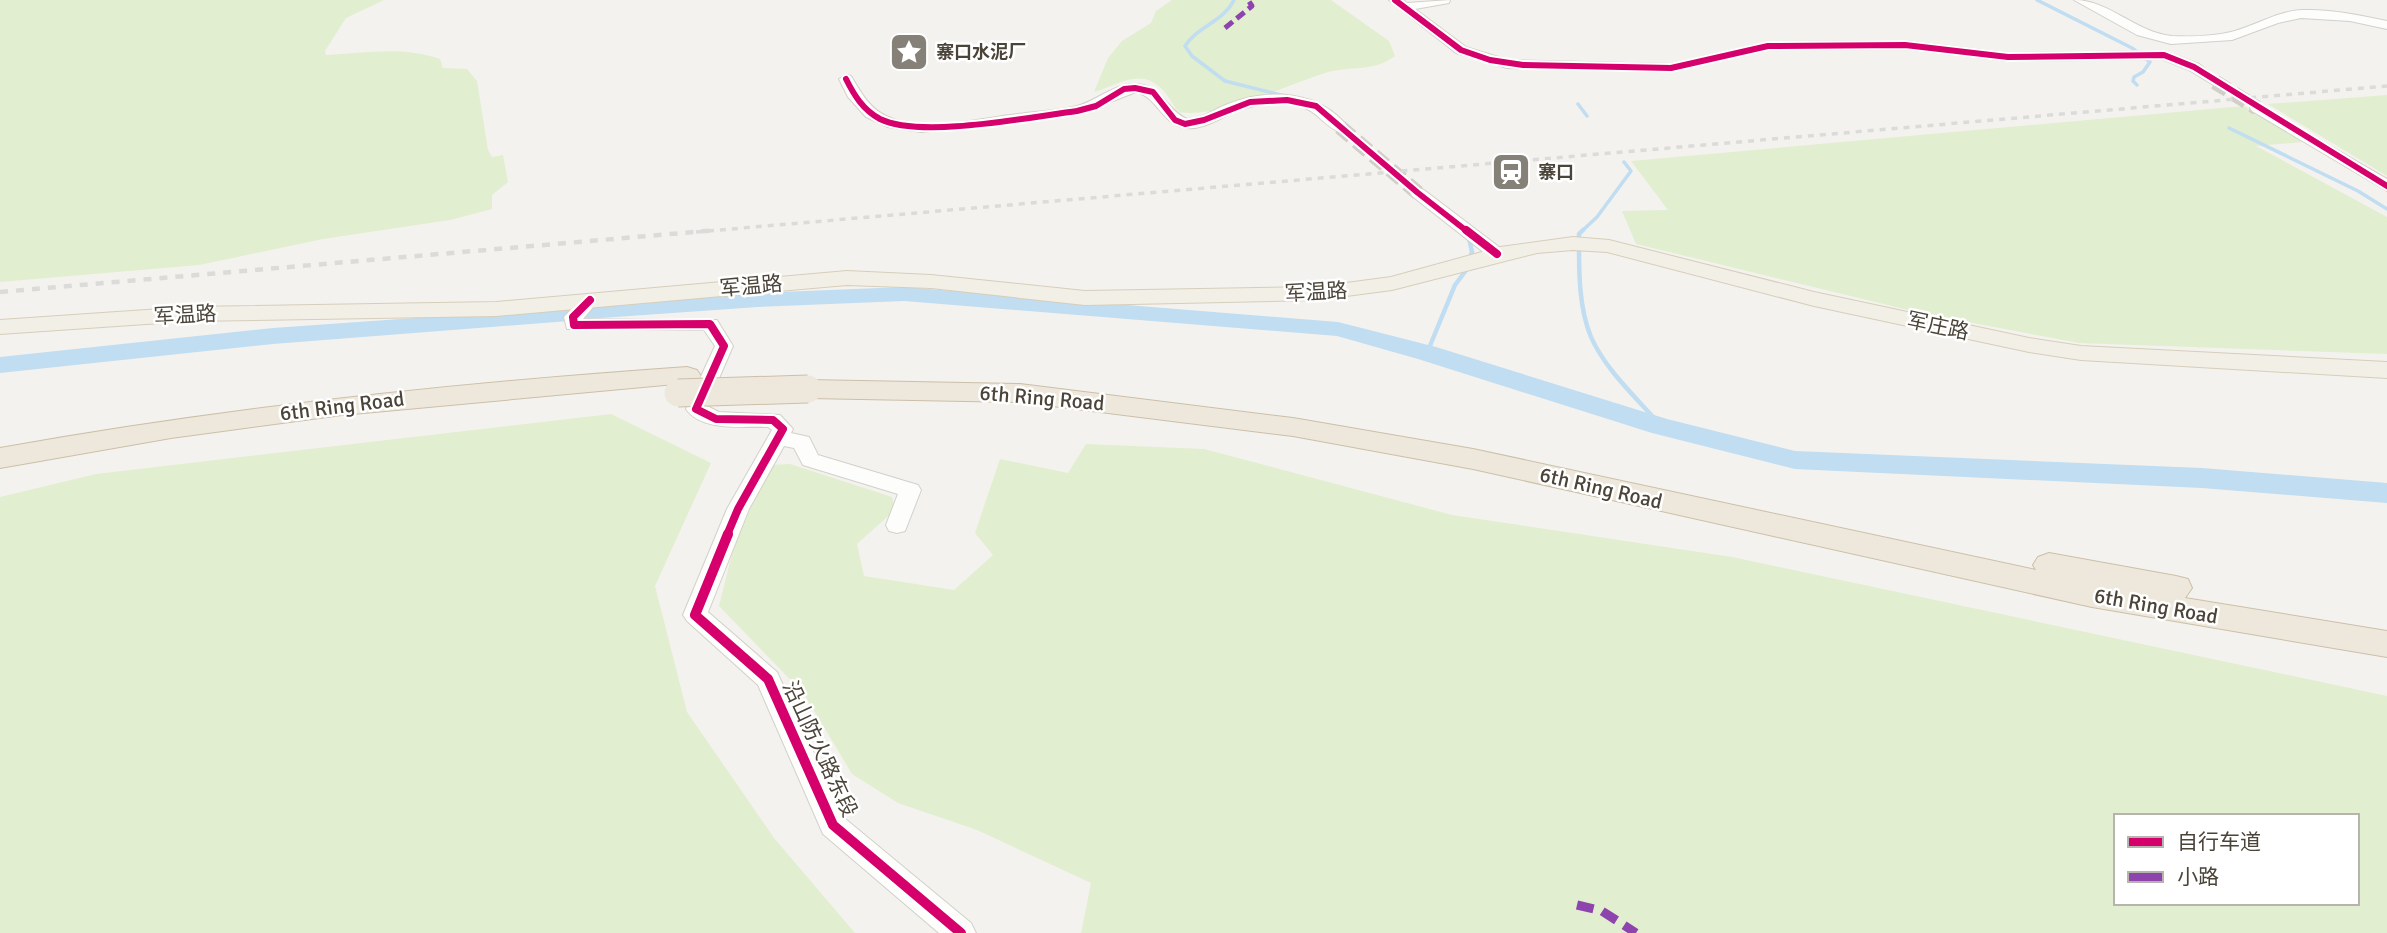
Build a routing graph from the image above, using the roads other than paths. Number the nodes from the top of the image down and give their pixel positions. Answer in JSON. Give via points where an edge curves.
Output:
{"nodes":[{"id":1,"x":1444,"y":0,"type":"edge"},
{"id":2,"x":2081,"y":0,"type":"edge"},
{"id":3,"x":1400,"y":4,"type":"edge"},
{"id":4,"x":2387,"y":26,"type":"edge"},
{"id":5,"x":846,"y":79,"type":"dead end"},
{"id":6,"x":2215,"y":82,"type":"tunnel mouth"},
{"id":7,"x":2257,"y":108,"type":"tunnel mouth"},
{"id":8,"x":1340,"y":127,"type":"tunnel mouth"},
{"id":9,"x":2387,"y":186,"type":"edge"},
{"id":10,"x":1418,"y":193,"type":"tunnel mouth"},
{"id":11,"x":1497,"y":254,"type":"junction"},
{"id":12,"x":1466,"y":264,"type":"joint"},
{"id":13,"x":590,"y":300,"type":"junction"},
{"id":14,"x":0,"y":327,"type":"edge"},
{"id":15,"x":2385,"y":369,"type":"edge"},
{"id":16,"x":811,"y":380,"type":"junction"},
{"id":17,"x":682,"y":384,"type":"junction"},
{"id":18,"x":778,"y":438,"type":"junction"},
{"id":19,"x":0,"y":458,"type":"edge"},
{"id":20,"x":0,"y":476,"type":"edge"},
{"id":21,"x":897,"y":524,"type":"dead end"},
{"id":22,"x":2387,"y":623,"type":"edge"},
{"id":23,"x":2387,"y":644,"type":"edge"},
{"id":24,"x":961,"y":933,"type":"edge"}],
"edges":[{"from":1,"to":3,"type":"street"},
{"from":2,"to":4,"type":"street","via":[[2142,32],[2171,40],[2232,36],[2301,14],[2350,17]]},
{"from":3,"to":6,"type":"street","via":[[1469,54],[1523,65],[1671,68],[1768,46],[1905,45],[2008,57],[2152,54],[2178,59]]},
{"from":5,"to":8,"type":"street","via":[[855,100],[881,120],[917,128],[1077,111],[1135,88],[1153,92],[1175,120],[1185,124],[1269,99],[1315,106]]},
{"from":7,"to":9,"type":"street"},
{"from":10,"to":11,"type":"street"},
{"from":11,"to":12,"type":"main road","name":"军温路"},
{"from":11,"to":15,"type":"main road","name":"军庄路","via":[[1563,244],[1623,247],[1645,257],[1814,299],[2055,349]]},
{"from":12,"to":13,"type":"main road","name":"军温路","via":[[1388,284],[1313,294],[1072,297],[893,277]]},
{"from":13,"to":14,"type":"main road","name":"军温路","via":[[439,312],[190,314]]},
{"from":13,"to":18,"type":"street","via":[[573,317],[574,325],[710,324],[724,346],[696,409],[716,419],[773,420],[783,429]]},
{"from":16,"to":17,"type":"highway","bridge":true},
{"from":16,"to":22,"type":"highway","name":"6th Ring Road","via":[[1022,379],[1296,410],[1473,441],[2084,573]]},
{"from":16,"to":23,"type":"highway","name":"6th Ring Road","via":[[1020,393],[1293,427],[1473,459],[2092,595]]},
{"from":17,"to":19,"type":"highway","name":"6th Ring Road","via":[[413,397],[172,428]]},
{"from":17,"to":20,"type":"highway","name":"6th Ring Road","via":[[283,428]]},
{"from":18,"to":21,"type":"street","via":[[802,442],[810,460],[910,490]]},
{"from":18,"to":24,"type":"street","name":"沿山防火路东段","via":[[738,509],[695,615],[768,678],[833,825]]}]}
